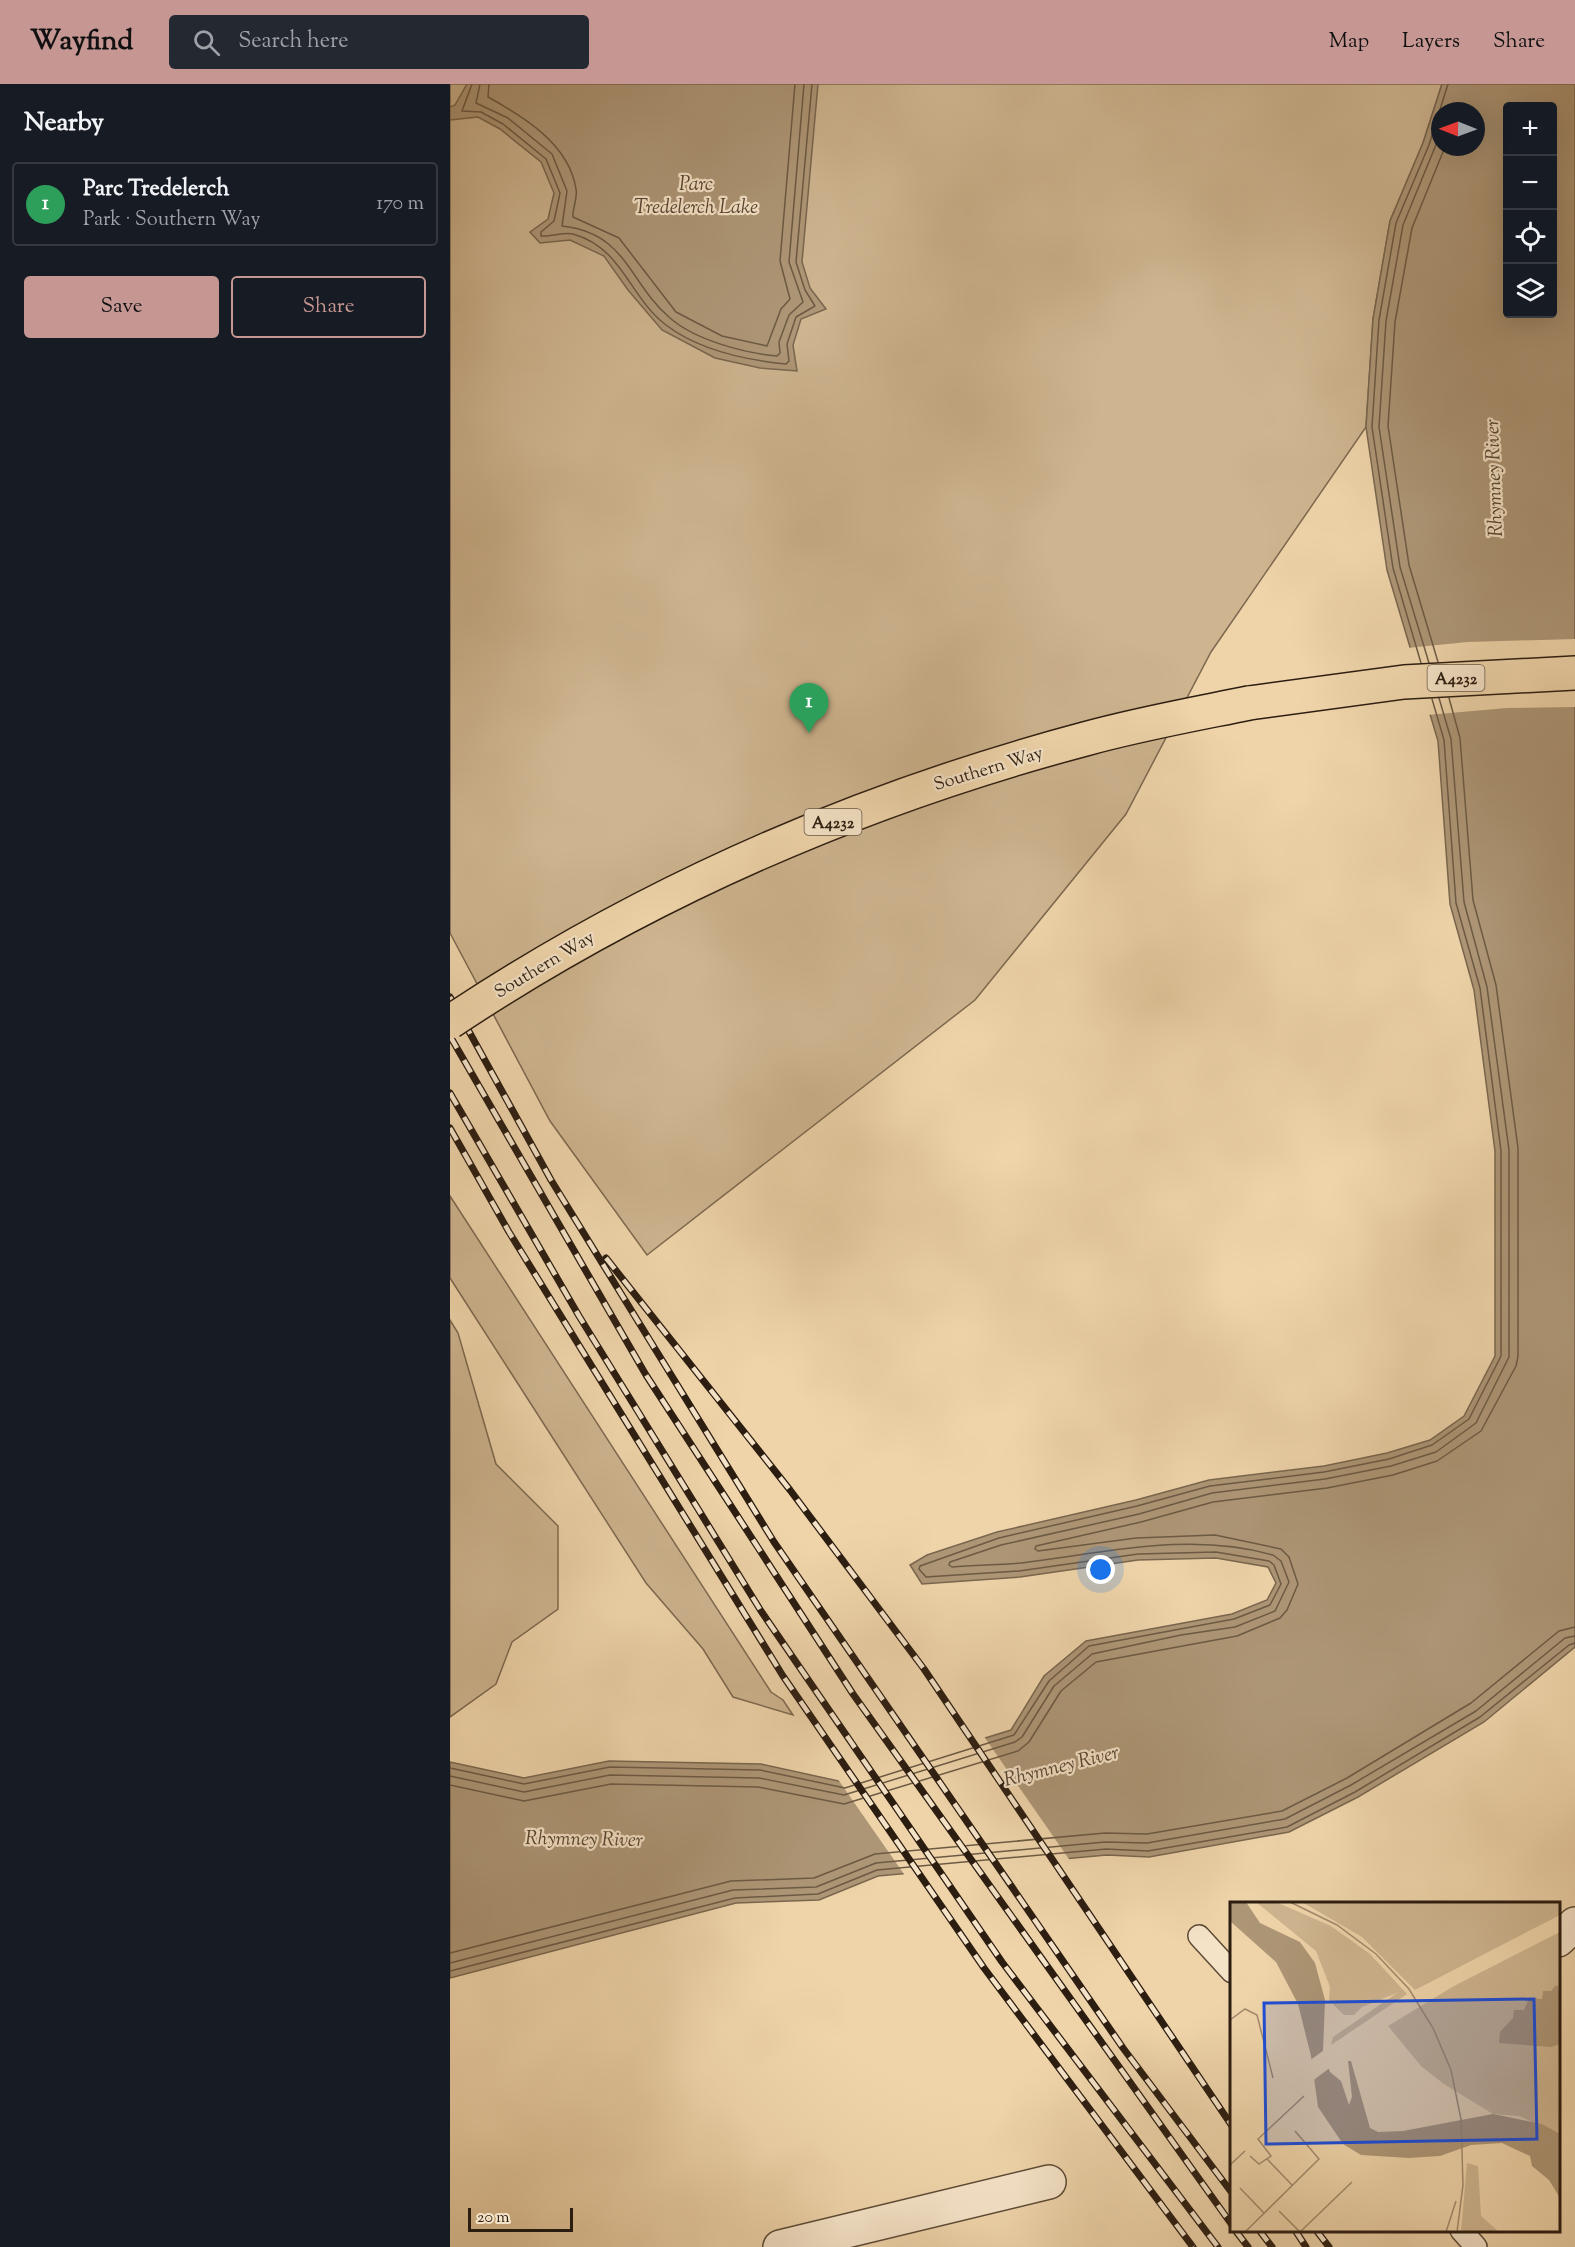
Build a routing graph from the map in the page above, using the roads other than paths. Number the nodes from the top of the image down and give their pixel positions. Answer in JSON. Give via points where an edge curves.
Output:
{"nodes":[{"id":1,"x":1575,"y":673,"type":"edge"},
{"id":2,"x":450,"y":1022,"type":"edge"},
{"id":3,"x":1575,"y":1924,"type":"edge"},
{"id":4,"x":1199,"y":1936,"type":"dead end"},
{"id":5,"x":1560,"y":1938,"type":"edge"},
{"id":6,"x":1230,"y":1970,"type":"edge"},
{"id":7,"x":1049,"y":2182,"type":"dead end"},
{"id":8,"x":1463,"y":2232,"type":"edge"},
{"id":9,"x":780,"y":2247,"type":"edge"},
{"id":10,"x":1476,"y":2247,"type":"edge"}],
"edges":[{"from":1,"to":2,"type":"main road","name":"Southern Way","number":"A4232","bridge":true,"via":[[1404,682],[1249,703],[1086,738],[954,777],[797,836],[683,889],[565,950]]},
{"from":3,"to":5,"type":"street"},
{"from":4,"to":6,"type":"lane"},
{"from":7,"to":9,"type":"street"},
{"from":8,"to":10,"type":"lane"}]}
